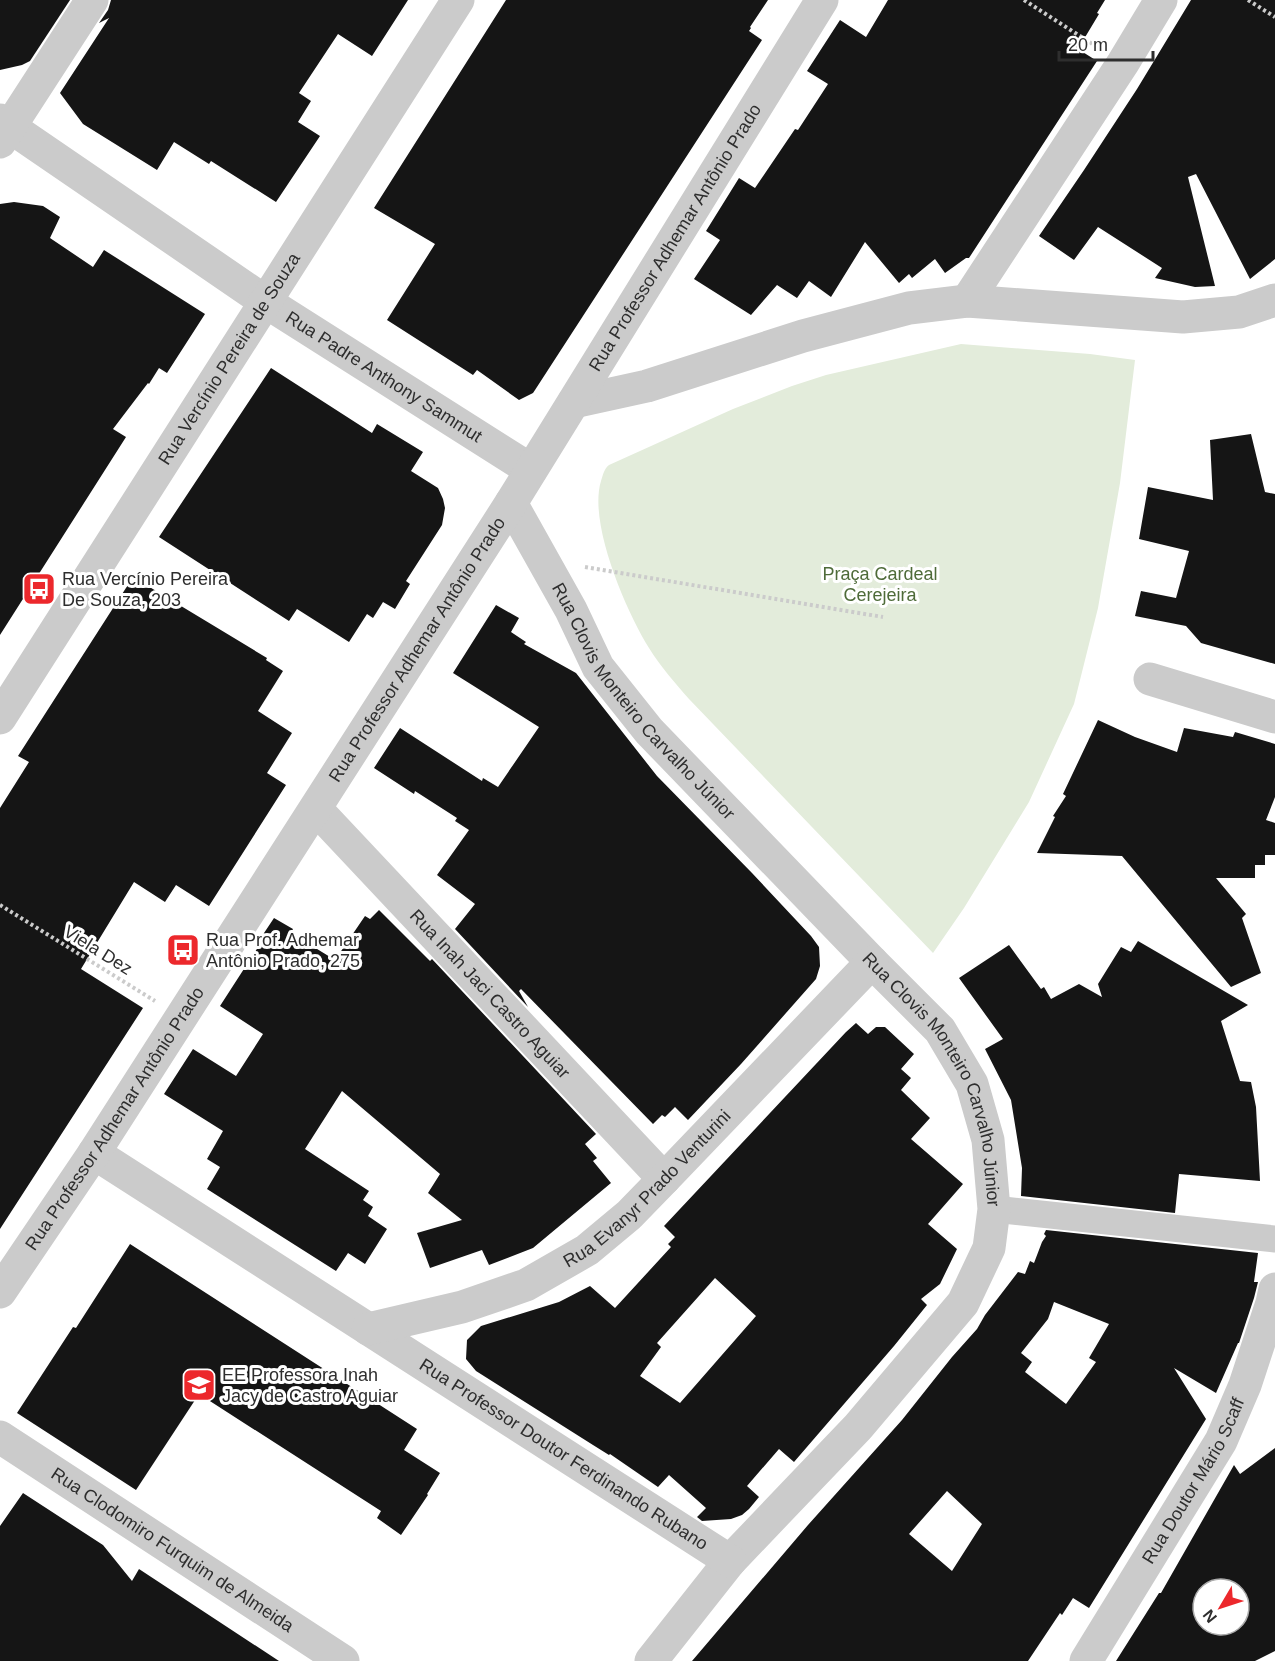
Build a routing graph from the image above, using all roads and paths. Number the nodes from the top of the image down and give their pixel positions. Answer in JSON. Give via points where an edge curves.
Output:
{"nodes":[{"id":1,"x":92,"y":0,"type":"edge"},
{"id":2,"x":458,"y":0,"type":"edge"},
{"id":3,"x":822,"y":0,"type":"edge"},
{"id":4,"x":1024,"y":0,"type":"edge"},
{"id":5,"x":1161,"y":0,"type":"edge"},
{"id":6,"x":1248,"y":0,"type":"edge"},
{"id":7,"x":1275,"y":17,"type":"edge"},
{"id":8,"x":1123,"y":63,"type":"junction"},
{"id":9,"x":3,"y":130,"type":"edge"},
{"id":10,"x":1275,"y":300,"type":"edge"},
{"id":11,"x":967,"y":301,"type":"junction"},
{"id":12,"x":266,"y":302,"type":"junction"},
{"id":13,"x":574,"y":402,"type":"junction"},
{"id":14,"x":531,"y":470,"type":"junction"},
{"id":15,"x":510,"y":504,"type":"junction"},
{"id":16,"x":544,"y":561,"type":"junction"},
{"id":17,"x":884,"y":616,"type":"dead end"},
{"id":18,"x":1149,"y":679,"type":"dead end"},
{"id":19,"x":0,"y":717,"type":"edge"},
{"id":20,"x":1275,"y":717,"type":"edge"},
{"id":21,"x":316,"y":809,"type":"junction"},
{"id":22,"x":0,"y":905,"type":"edge"},
{"id":23,"x":872,"y":962,"type":"junction"},
{"id":24,"x":182,"y":1017,"type":"junction"},
{"id":25,"x":94,"y":1153,"type":"junction"},
{"id":26,"x":664,"y":1179,"type":"junction"},
{"id":27,"x":994,"y":1209,"type":"junction"},
{"id":28,"x":1275,"y":1239,"type":"edge"},
{"id":29,"x":1275,"y":1289,"type":"edge"},
{"id":30,"x":0,"y":1292,"type":"edge"},
{"id":31,"x":368,"y":1329,"type":"junction"},
{"id":32,"x":0,"y":1437,"type":"edge"},
{"id":33,"x":730,"y":1561,"type":"junction"},
{"id":34,"x":343,"y":1661,"type":"edge"},
{"id":35,"x":651,"y":1661,"type":"edge"},
{"id":36,"x":1086,"y":1661,"type":"edge"}],
"edges":[{"from":1,"to":9,"type":"street"},
{"from":2,"to":12,"type":"street","name":"Rua Vercínio Pereira de Souza"},
{"from":3,"to":13,"type":"street","name":"Rua Professor Adhemar Antônio Prado"},
{"from":4,"to":8,"type":"path"},
{"from":5,"to":8,"type":"street"},
{"from":6,"to":7,"type":"path"},
{"from":8,"to":11,"type":"street"},
{"from":9,"to":12,"type":"street","name":"Rua Padre Anthony Sammut"},
{"from":10,"to":11,"type":"street","via":[[1239,312],[1183,317]]},
{"from":11,"to":13,"type":"street","via":[[899,311],[803,336],[647,387]]},
{"from":12,"to":14,"type":"street","name":"Rua Padre Anthony Sammut"},
{"from":12,"to":19,"type":"street","name":"Rua Vercínio Pereira de Souza"},
{"from":13,"to":14,"type":"street","name":"Rua Professor Adhemar Antônio Prado"},
{"from":14,"to":15,"type":"street","name":"Rua Professor Adhemar Antônio Prado"},
{"from":15,"to":16,"type":"street","name":"Rua Clovis Monteiro Carvalho Júnior"},
{"from":15,"to":21,"type":"street","name":"Rua Professor Adhemar Antônio Prado"},
{"from":16,"to":17,"type":"path"},
{"from":16,"to":23,"type":"street","name":"Rua Clovis Monteiro Carvalho Júnior","via":[[598,667],[649,731]]},
{"from":18,"to":20,"type":"street"},
{"from":21,"to":24,"type":"street","name":"Rua Professor Adhemar Antônio Prado"},
{"from":21,"to":26,"type":"street","name":"Rua Inah Jaci Castro Aguiar"},
{"from":22,"to":24,"type":"path","name":"Viela Dez"},
{"from":23,"to":26,"type":"street","name":"Rua Evanyr Prado Venturini"},
{"from":23,"to":27,"type":"street","name":"Rua Clovis Monteiro Carvalho Júnior","via":[[940,1030],[972,1084],[988,1140]]},
{"from":24,"to":25,"type":"street","name":"Rua Professor Adhemar Antônio Prado"},
{"from":25,"to":30,"type":"street","name":"Rua Professor Adhemar Antônio Prado"},
{"from":25,"to":31,"type":"street","name":"Rua Professor Doutor Ferdinando Rubano"},
{"from":26,"to":31,"type":"street","name":"Rua Evanyr Prado Venturini","via":[[587,1250],[526,1285],[462,1307]]},
{"from":27,"to":28,"type":"street"},
{"from":27,"to":33,"type":"street","name":"Rua Clovis Monteiro Carvalho Júnior","via":[[989,1248],[963,1303],[858,1427]]},
{"from":29,"to":36,"type":"street","name":"Rua Doutor Mário Scaff","via":[[1245,1385],[1221,1441]]},
{"from":31,"to":33,"type":"street","name":"Rua Professor Doutor Ferdinando Rubano"},
{"from":32,"to":34,"type":"street","name":"Rua Clodomiro Furquim de Almeida"},
{"from":33,"to":35,"type":"street","name":"Rua Clovis Monteiro Carvalho Júnior"}]}
